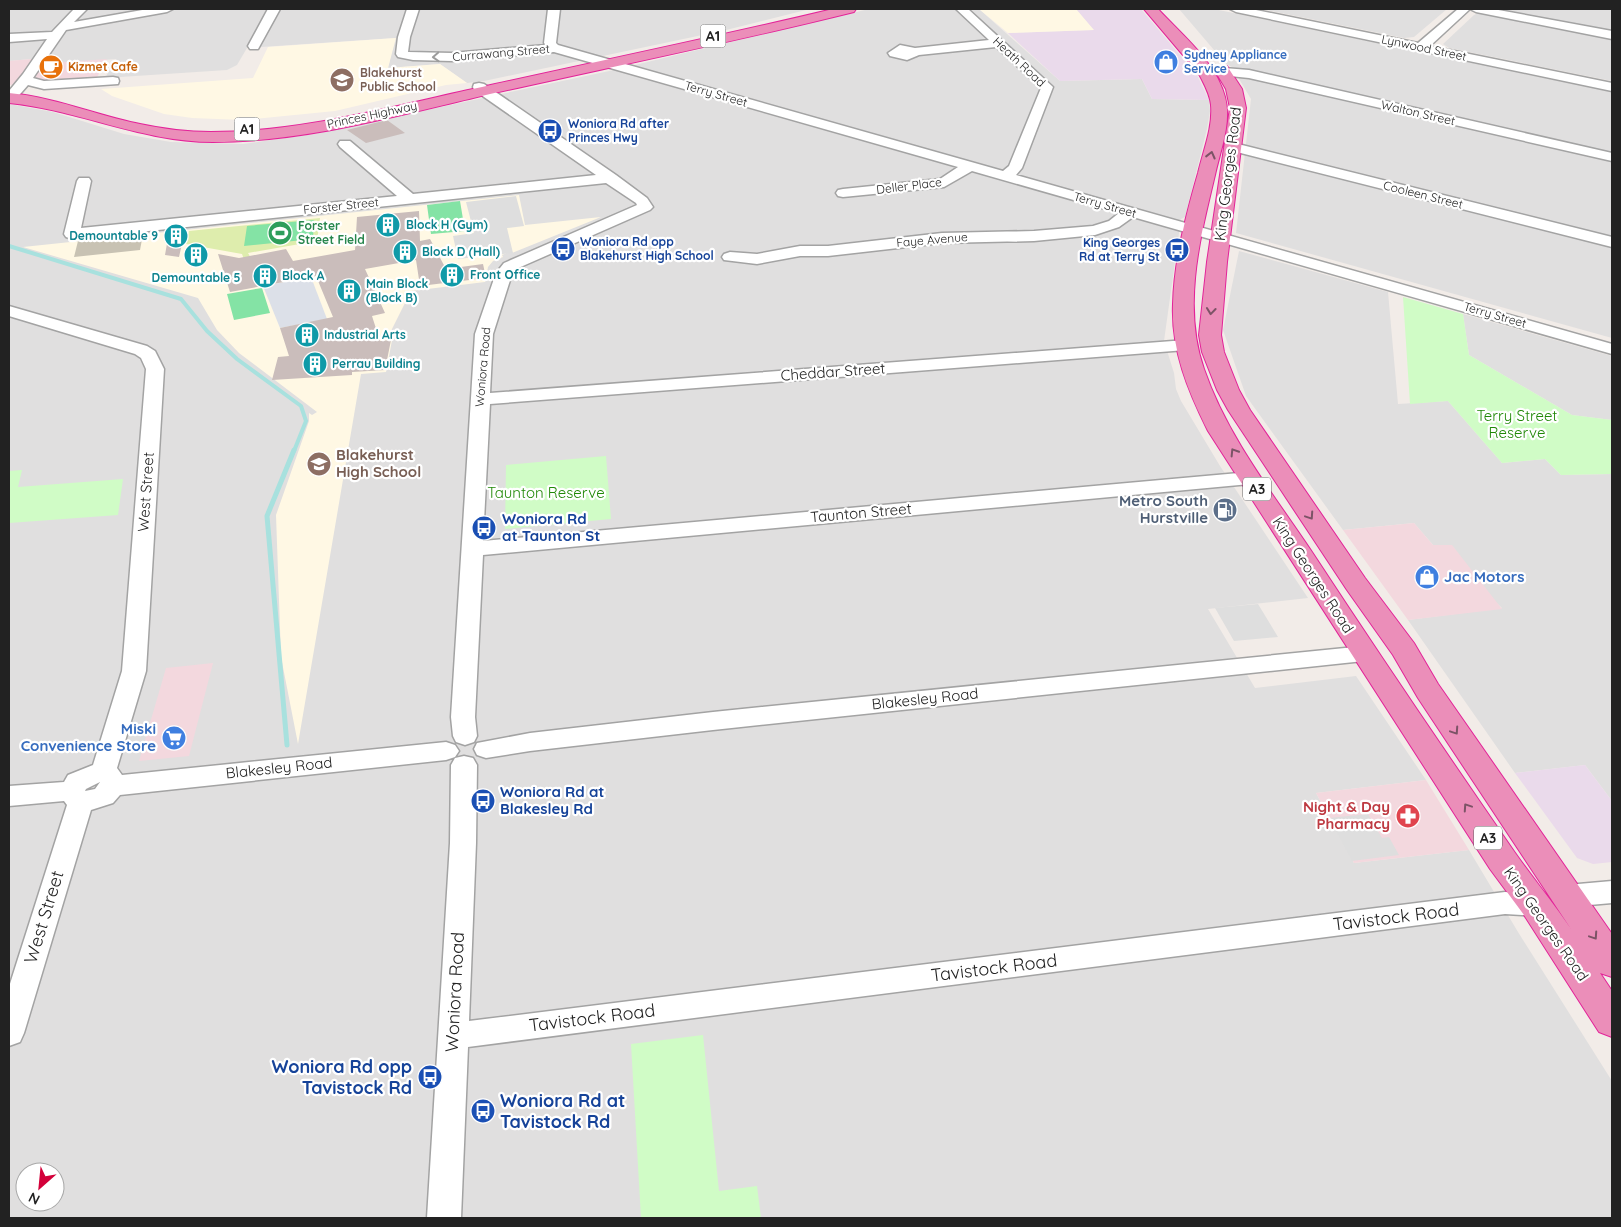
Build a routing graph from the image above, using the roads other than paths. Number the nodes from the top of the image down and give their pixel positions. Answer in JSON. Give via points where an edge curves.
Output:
{"nodes":[{"id":1,"x":81,"y":9,"type":"edge"},
{"id":2,"x":167,"y":9,"type":"edge"},
{"id":3,"x":274,"y":9,"type":"edge"},
{"id":4,"x":412,"y":9,"type":"edge"},
{"id":5,"x":557,"y":9,"type":"edge"},
{"id":6,"x":827,"y":9,"type":"edge"},
{"id":7,"x":850,"y":9,"type":"edge"},
{"id":8,"x":962,"y":9,"type":"edge"},
{"id":9,"x":1151,"y":9,"type":"edge"},
{"id":10,"x":1168,"y":9,"type":"edge"},
{"id":11,"x":1236,"y":9,"type":"edge"},
{"id":12,"x":1465,"y":9,"type":"edge"},
{"id":13,"x":1476,"y":9,"type":"edge"},
{"id":14,"x":59,"y":31,"type":"junction"},
{"id":15,"x":1612,"y":35,"type":"edge"},
{"id":16,"x":9,"y":38,"type":"edge"},
{"id":17,"x":998,"y":43,"type":"junction"},
{"id":18,"x":254,"y":46,"type":"dead end"},
{"id":19,"x":1421,"y":47,"type":"junction"},
{"id":20,"x":554,"y":48,"type":"junction"},
{"id":21,"x":914,"y":52,"type":"dead end"},
{"id":22,"x":605,"y":62,"type":"junction"},
{"id":23,"x":1224,"y":72,"type":"junction"},
{"id":24,"x":113,"y":81,"type":"dead end"},
{"id":25,"x":1612,"y":87,"type":"edge"},
{"id":26,"x":482,"y":89,"type":"junction"},
{"id":27,"x":13,"y":92,"type":"edge"},
{"id":28,"x":345,"y":144,"type":"dead end"},
{"id":29,"x":1234,"y":147,"type":"junction"},
{"id":30,"x":1612,"y":157,"type":"edge"},
{"id":31,"x":970,"y":166,"type":"junction"},
{"id":32,"x":1006,"y":176,"type":"junction"},
{"id":33,"x":611,"y":178,"type":"junction"},
{"id":34,"x":84,"y":180,"type":"dead end"},
{"id":35,"x":843,"y":193,"type":"dead end"},
{"id":36,"x":410,"y":199,"type":"junction"},
{"id":37,"x":1130,"y":212,"type":"junction"},
{"id":38,"x":1195,"y":230,"type":"junction"},
{"id":39,"x":1220,"y":237,"type":"junction"},
{"id":40,"x":1612,"y":242,"type":"edge"},
{"id":41,"x":730,"y":257,"type":"dead end"},
{"id":42,"x":9,"y":310,"type":"edge"},
{"id":43,"x":1186,"y":345,"type":"junction"},
{"id":44,"x":1612,"y":349,"type":"edge"},
{"id":45,"x":480,"y":400,"type":"junction"},
{"id":46,"x":1250,"y":478,"type":"junction"},
{"id":47,"x":472,"y":549,"type":"junction"},
{"id":48,"x":1356,"y":584,"type":"junction"},
{"id":49,"x":1365,"y":654,"type":"junction"},
{"id":50,"x":1428,"y":691,"type":"junction"},
{"id":51,"x":465,"y":750,"type":"junction"},
{"id":52,"x":108,"y":780,"type":"junction"},
{"id":53,"x":9,"y":796,"type":"edge"},
{"id":54,"x":76,"y":796,"type":"junction"},
{"id":55,"x":1612,"y":892,"type":"edge"},
{"id":56,"x":1552,"y":900,"type":"junction"},
{"id":57,"x":1612,"y":962,"type":"edge"},
{"id":58,"x":1612,"y":1021,"type":"edge"},
{"id":59,"x":9,"y":1032,"type":"edge"},
{"id":60,"x":453,"y":1036,"type":"junction"},
{"id":61,"x":444,"y":1218,"type":"edge"}],
"edges":[{"from":1,"to":14,"type":"street"},
{"from":2,"to":14,"type":"street"},
{"from":3,"to":18,"type":"street"},
{"from":20,"to":4,"type":"street","name":"Currawang Street","one_way":true,"via":[[417,58],[402,54]]},
{"from":5,"to":20,"type":"street","via":[[550,43]]},
{"from":6,"to":22,"type":"highway","name":"Princes Highway","number":"A1"},
{"from":7,"to":22,"type":"highway","name":"Princes Highway","number":"A1"},
{"from":8,"to":17,"type":"street","name":"Heath Road"},
{"from":38,"to":9,"type":"highway","name":"King Georges Road","number":"A3","one_way":true,"via":[[1214,143],[1218,98],[1210,78]]},
{"from":10,"to":23,"type":"highway","name":"King Georges Road","number":"A3"},
{"from":11,"to":19,"type":"street","name":"Lynwood Street"},
{"from":12,"to":19,"type":"street"},
{"from":13,"to":15,"type":"street"},
{"from":14,"to":16,"type":"street"},
{"from":14,"to":27,"type":"street"},
{"from":17,"to":21,"type":"street"},
{"from":17,"to":32,"type":"street","name":"Heath Road","via":[[1042,80],[1047,90],[1015,168]]},
{"from":19,"to":25,"type":"street","name":"Lynwood Street"},
{"from":20,"to":22,"type":"street","name":"Currawang Street"},
{"from":22,"to":26,"type":"highway","name":"Princes Highway","number":"A1"},
{"from":22,"to":31,"type":"street","name":"Terry Street"},
{"from":23,"to":29,"type":"highway","name":"King Georges Road","number":"A3","via":[[1234,89],[1238,108]]},
{"from":23,"to":30,"type":"street","name":"Walton Street","via":[[1249,74]]},
{"from":24,"to":27,"type":"street","via":[[44,86]]},
{"from":26,"to":27,"type":"highway","name":"Princes Highway","number":"A1","via":[[330,124],[227,137],[144,130]]},
{"from":26,"to":33,"type":"street","name":"Woniora Road"},
{"from":28,"to":36,"type":"street"},
{"from":29,"to":39,"type":"highway","name":"King Georges Road","number":"A3"},
{"from":29,"to":40,"type":"street","name":"Cooleen Street"},
{"from":31,"to":32,"type":"street","name":"Terry Street"},
{"from":31,"to":35,"type":"street","name":"Deller Place","via":[[944,183]]},
{"from":32,"to":37,"type":"street","name":"Terry Street"},
{"from":33,"to":36,"type":"street","name":"Forster Street"},
{"from":33,"to":45,"type":"street","name":"Woniora Road","via":[[642,201],[645,207],[519,261],[506,270],[484,334]]},
{"from":34,"to":36,"type":"street","name":"Forster Street","via":[[72,234]]},
{"from":37,"to":38,"type":"street","name":"Terry Street"},
{"from":37,"to":41,"type":"street","name":"Faye Avenue","via":[[1114,224],[1095,230],[1034,236],[942,238],[757,259]]},
{"from":38,"to":39,"type":"street","name":"Terry Street"},
{"from":38,"to":43,"type":"highway","name":"King Georges Road","number":"A3","via":[[1184,279],[1182,309]]},
{"from":39,"to":44,"type":"street","name":"Terry Street"},
{"from":39,"to":48,"type":"highway","name":"King Georges Road","number":"A3","one_way":true,"via":[[1210,318],[1216,360],[1239,410]]},
{"from":42,"to":52,"type":"street","name":"West Street","via":[[141,350],[149,355],[155,369],[134,671]]},
{"from":43,"to":45,"type":"street","name":"Cheddar Street"},
{"from":46,"to":43,"type":"highway","name":"King Georges Road","number":"A3","one_way":true,"via":[[1205,402]]},
{"from":45,"to":47,"type":"street","name":"Woniora Road"},
{"from":46,"to":47,"type":"street","name":"Taunton Street"},
{"from":46,"to":49,"type":"highway","name":"King Georges Road","number":"A3"},
{"from":47,"to":51,"type":"street","name":"Woniora Road","via":[[463,717]]},
{"from":48,"to":49,"type":"highway","via":[[1353,601],[1374,635],[1372,647]]},
{"from":48,"to":50,"type":"highway","name":"King Georges Road","number":"A3","via":[[1404,650]]},
{"from":49,"to":50,"type":"highway","via":[[1387,661]]},
{"from":49,"to":51,"type":"street","name":"Blakesley Road"},
{"from":56,"to":49,"type":"highway","name":"King Georges Road","number":"A3","one_way":true,"via":[[1502,860]]},
{"from":50,"to":56,"type":"highway","name":"King Georges Road","number":"A3","one_way":true},
{"from":51,"to":52,"type":"street","name":"Blakesley Road"},
{"from":51,"to":60,"type":"street","name":"Woniora Road"},
{"from":52,"to":54,"type":"street","name":"Blakesley Road","via":[[96,773],[83,778],[77,782]]},
{"from":53,"to":54,"type":"street"},
{"from":54,"to":59,"type":"street","name":"West Street"},
{"from":55,"to":56,"type":"street","name":"Tavistock Road"},
{"from":56,"to":57,"type":"highway","name":"King Georges Road","number":"A3","one_way":true},
{"from":56,"to":58,"type":"highway","name":"King Georges Road","number":"A3"},
{"from":56,"to":60,"type":"street","name":"Tavistock Road","via":[[1505,903]]},
{"from":60,"to":61,"type":"street","name":"Woniora Road"}]}
